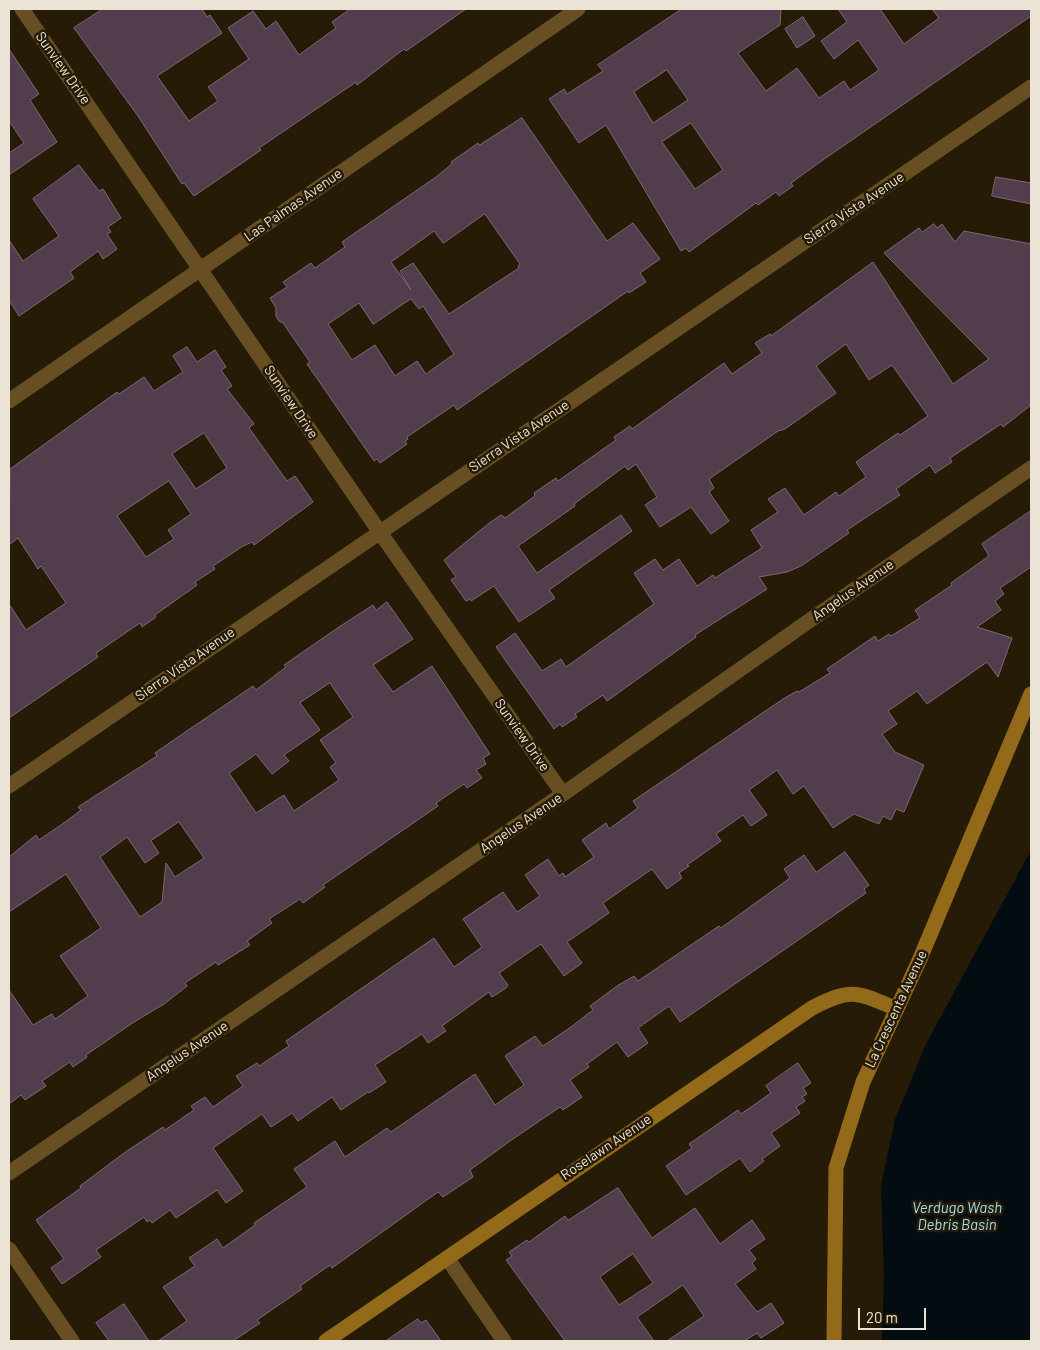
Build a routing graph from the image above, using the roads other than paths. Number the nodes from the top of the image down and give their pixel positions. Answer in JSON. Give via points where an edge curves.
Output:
{"nodes":[{"id":1,"x":22,"y":9,"type":"edge"},
{"id":2,"x":578,"y":9,"type":"edge"},
{"id":3,"x":1031,"y":87,"type":"edge"},
{"id":4,"x":201,"y":269,"type":"junction"},
{"id":5,"x":9,"y":400,"type":"edge"},
{"id":6,"x":1031,"y":468,"type":"edge"},
{"id":7,"x":378,"y":532,"type":"junction"},
{"id":8,"x":1031,"y":694,"type":"edge"},
{"id":9,"x":9,"y":786,"type":"edge"},
{"id":10,"x":563,"y":794,"type":"junction"},
{"id":11,"x":897,"y":1009,"type":"junction"},
{"id":12,"x":9,"y":1173,"type":"edge"},
{"id":13,"x":9,"y":1249,"type":"edge"},
{"id":14,"x":447,"y":1258,"type":"junction"},
{"id":15,"x":72,"y":1341,"type":"edge"},
{"id":16,"x":326,"y":1341,"type":"edge"},
{"id":17,"x":504,"y":1341,"type":"edge"},
{"id":18,"x":834,"y":1341,"type":"edge"}],
"edges":[{"from":1,"to":4,"type":"street","name":"Sunview Drive"},
{"from":2,"to":4,"type":"street","name":"Las Palmas Avenue"},
{"from":3,"to":7,"type":"street","name":"Sierra Vista Avenue"},
{"from":4,"to":5,"type":"street","name":"Las Palmas Avenue"},
{"from":4,"to":7,"type":"street","name":"Sunview Drive"},
{"from":6,"to":10,"type":"street","name":"Angelus Avenue"},
{"from":7,"to":9,"type":"street","name":"Sierra Vista Avenue"},
{"from":7,"to":10,"type":"street","name":"Sunview Drive"},
{"from":8,"to":11,"type":"main road","name":"La Crescenta Avenue"},
{"from":10,"to":12,"type":"street","name":"Angelus Avenue"},
{"from":11,"to":14,"type":"main road","name":"Roselawn Avenue","via":[[860,994],[848,993],[812,1008]]},
{"from":11,"to":18,"type":"main road","name":"La Crescenta Avenue","via":[[863,1082],[836,1168]]},
{"from":13,"to":15,"type":"street"},
{"from":14,"to":16,"type":"main road","name":"Roselawn Avenue"},
{"from":14,"to":17,"type":"street"}]}
